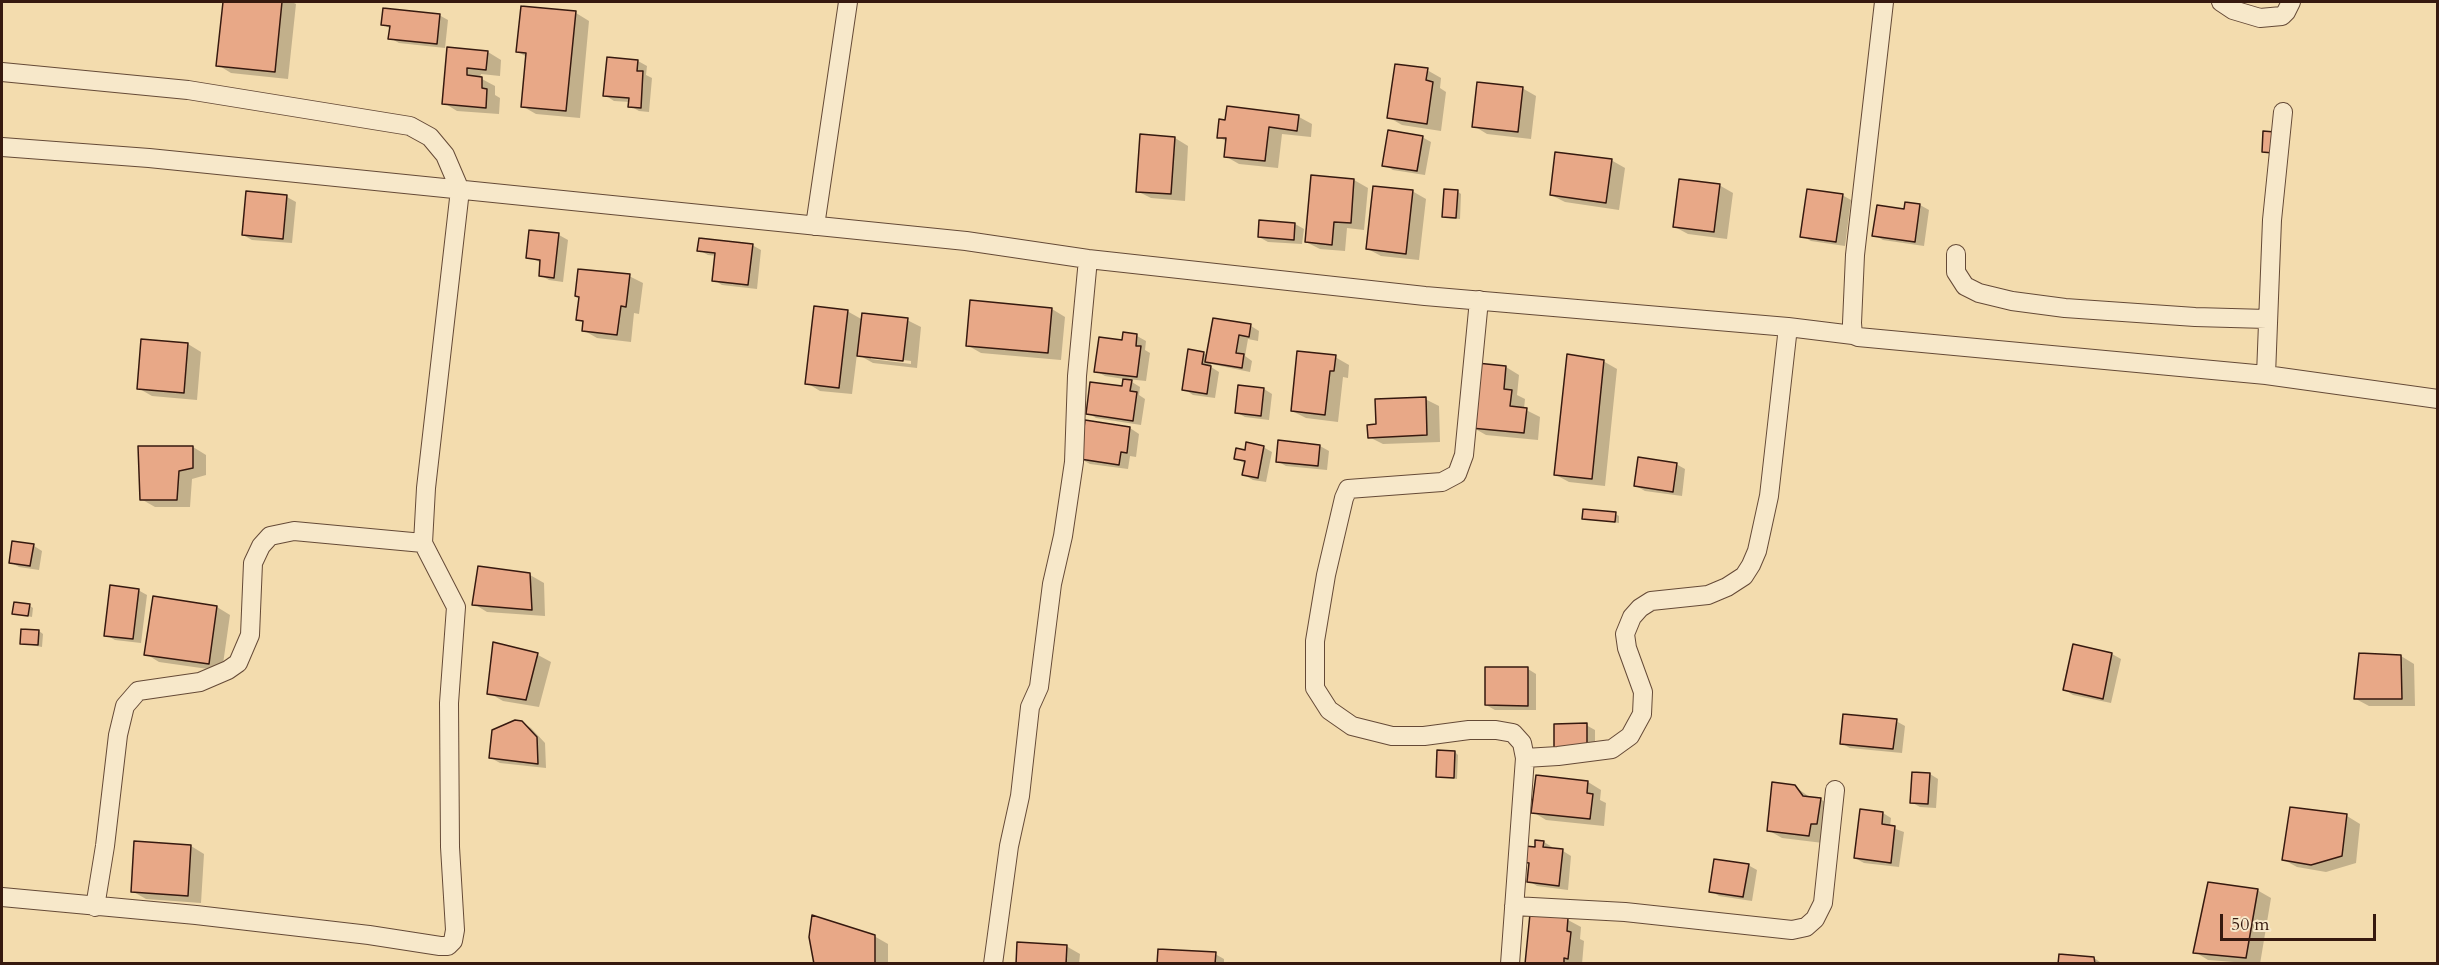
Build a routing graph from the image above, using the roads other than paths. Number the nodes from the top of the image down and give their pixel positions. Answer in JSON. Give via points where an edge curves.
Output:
{"nodes":[{"id":1,"x":848,"y":2,"type":"edge"},
{"id":2,"x":1884,"y":2,"type":"edge"},
{"id":3,"x":2221,"y":2,"type":"edge"},
{"id":4,"x":2291,"y":2,"type":"edge"},
{"id":5,"x":2,"y":72,"type":"edge"},
{"id":6,"x":2283,"y":112,"type":"dead end"},
{"id":7,"x":2,"y":147,"type":"edge"},
{"id":8,"x":460,"y":190,"type":"junction"},
{"id":9,"x":815,"y":226,"type":"junction"},
{"id":10,"x":1956,"y":254,"type":"dead end"},
{"id":11,"x":1088,"y":259,"type":"junction"},
{"id":12,"x":1479,"y":300,"type":"junction"},
{"id":13,"x":2267,"y":319,"type":"junction"},
{"id":14,"x":1788,"y":327,"type":"junction"},
{"id":15,"x":1853,"y":335,"type":"junction"},
{"id":16,"x":2266,"y":375,"type":"junction"},
{"id":17,"x":2438,"y":399,"type":"edge"},
{"id":18,"x":423,"y":543,"type":"junction"},
{"id":19,"x":1525,"y":758,"type":"junction"},
{"id":20,"x":1835,"y":790,"type":"dead end"},
{"id":21,"x":2,"y":897,"type":"edge"},
{"id":22,"x":1514,"y":906,"type":"junction"},
{"id":23,"x":95,"y":907,"type":"junction"},
{"id":24,"x":993,"y":963,"type":"edge"},
{"id":25,"x":1510,"y":963,"type":"edge"}],
"edges":[{"from":1,"to":9,"type":"street"},
{"from":2,"to":15,"type":"street","via":[[1855,255]]},
{"from":3,"to":4,"type":"street","via":[[2260,18],[2282,16]]},
{"from":5,"to":8,"type":"street","via":[[188,90],[410,126],[430,137],[445,155]]},
{"from":6,"to":13,"type":"street"},
{"from":7,"to":8,"type":"street"},
{"from":8,"to":9,"type":"street"},
{"from":8,"to":18,"type":"street"},
{"from":9,"to":11,"type":"street","via":[[966,241]]},
{"from":10,"to":13,"type":"street","via":[[1956,272],[1965,286],[2012,301],[2066,308]]},
{"from":11,"to":12,"type":"street"},
{"from":11,"to":24,"type":"street","via":[[1074,462],[1039,687],[1030,707]]},
{"from":12,"to":14,"type":"street"},
{"from":12,"to":19,"type":"street","via":[[1464,455],[1457,474],[1442,482],[1348,489],[1315,641],[1315,688],[1329,710],[1352,726],[1392,736],[1469,730],[1513,733],[1522,743]]},
{"from":13,"to":16,"type":"street"},
{"from":14,"to":15,"type":"street"},
{"from":14,"to":19,"type":"street","via":[[1769,496],[1751,565],[1744,576],[1727,587],[1708,595],[1651,601],[1632,617],[1626,641],[1643,692],[1641,714],[1630,736],[1612,749]]},
{"from":15,"to":16,"type":"street"},
{"from":16,"to":17,"type":"street"},
{"from":18,"to":23,"type":"street","via":[[294,531],[270,536],[253,563],[250,636],[238,663],[200,682],[138,691],[125,706]]},
{"from":18,"to":23,"type":"street","via":[[456,607],[449,703],[453,941],[440,946],[357,933]]},
{"from":19,"to":22,"type":"street"},
{"from":20,"to":22,"type":"street","via":[[1823,903],[1806,927],[1792,930],[1625,912]]},
{"from":21,"to":23,"type":"street"},
{"from":22,"to":25,"type":"street"}]}
